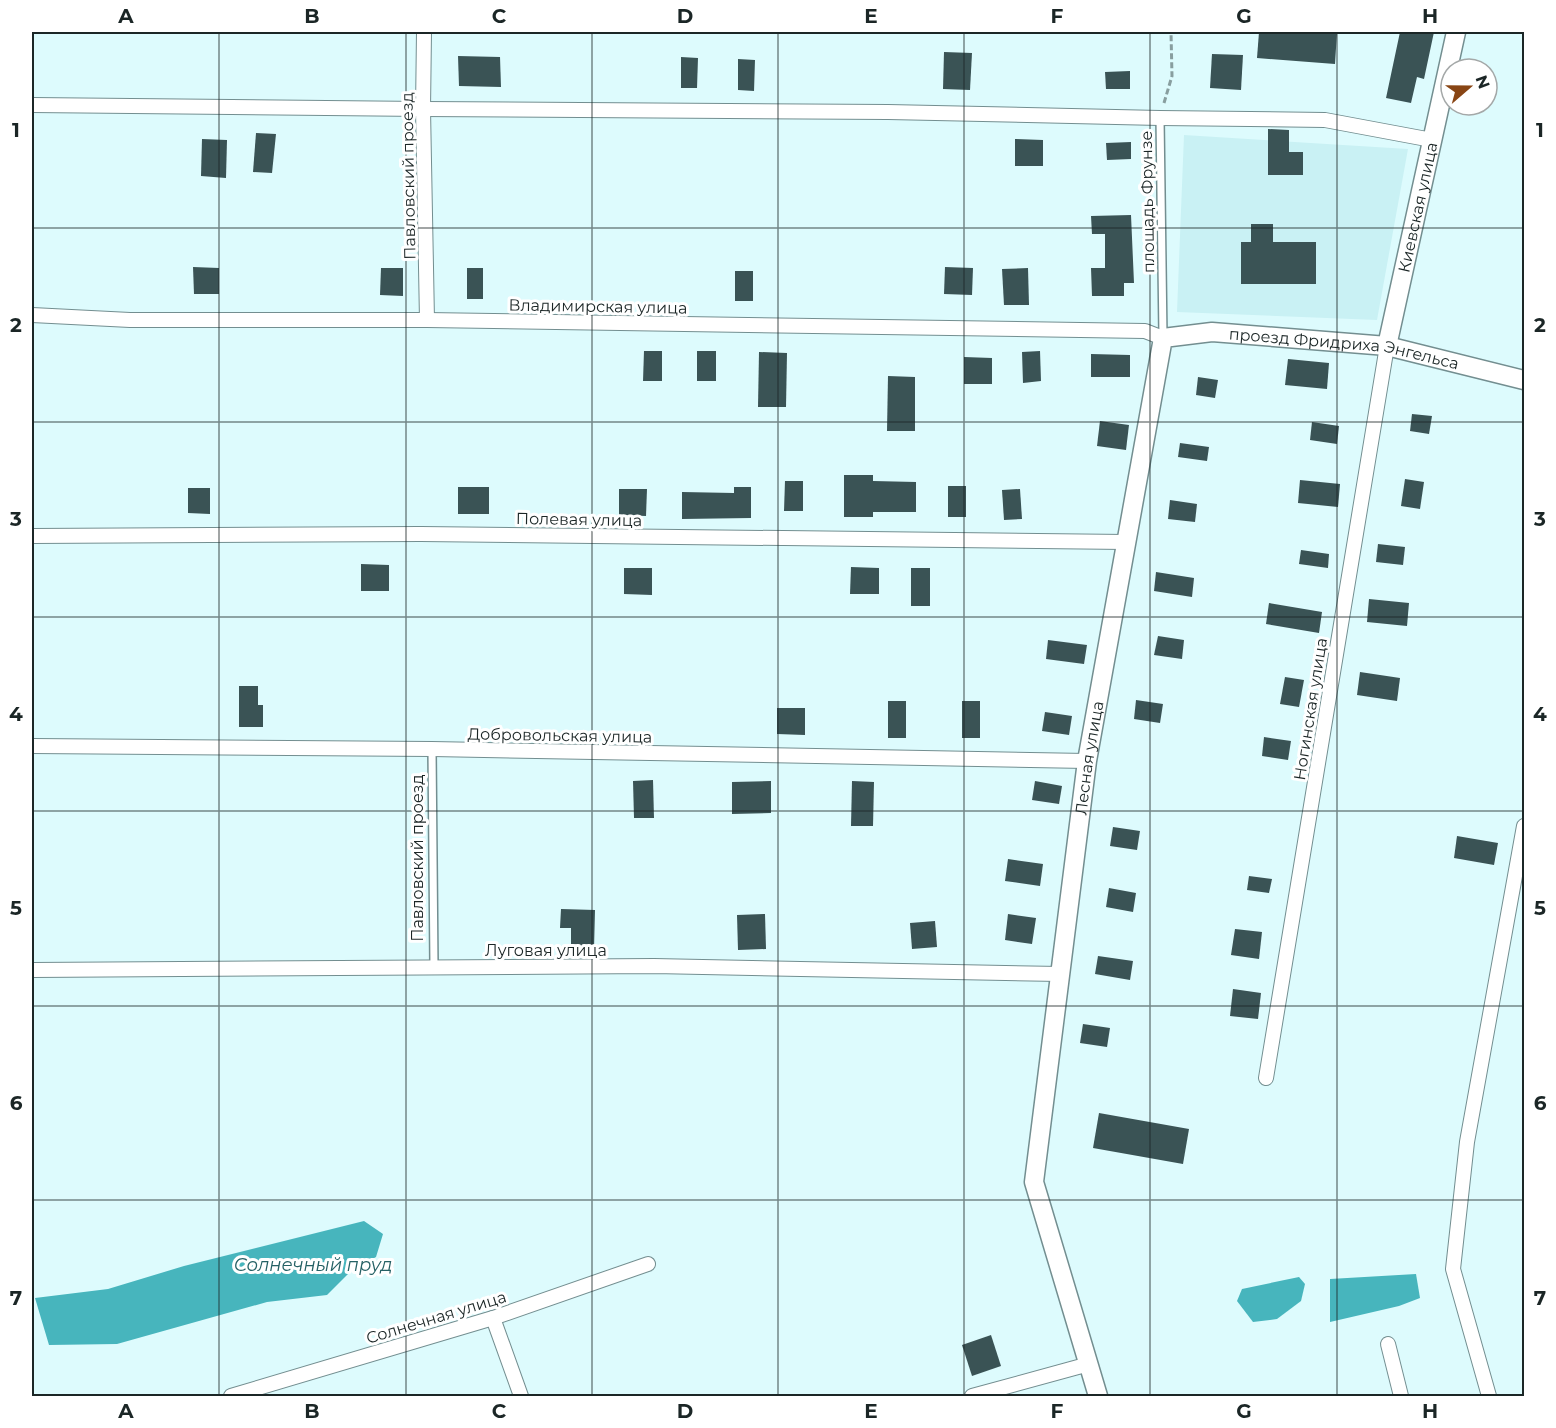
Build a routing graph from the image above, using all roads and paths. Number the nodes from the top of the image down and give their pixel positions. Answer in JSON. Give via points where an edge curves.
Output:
{"nodes":[{"id":1,"x":424,"y":32,"type":"edge"},
{"id":2,"x":1171,"y":32,"type":"edge"},
{"id":3,"x":1456,"y":32,"type":"edge"},
{"id":4,"x":32,"y":105,"type":"edge"},
{"id":5,"x":423,"y":109,"type":"junction"},
{"id":6,"x":1160,"y":118,"type":"junction"},
{"id":7,"x":1432,"y":140,"type":"junction"},
{"id":8,"x":32,"y":315,"type":"edge"},
{"id":9,"x":427,"y":320,"type":"junction"},
{"id":10,"x":1163,"y":338,"type":"junction"},
{"id":11,"x":1387,"y":346,"type":"junction"},
{"id":12,"x":1524,"y":380,"type":"edge"},
{"id":13,"x":32,"y":536,"type":"edge"},
{"id":14,"x":1126,"y":542,"type":"junction"},
{"id":15,"x":32,"y":746,"type":"edge"},
{"id":16,"x":432,"y":749,"type":"junction"},
{"id":17,"x":1087,"y":761,"type":"junction"},
{"id":18,"x":1524,"y":826,"type":"edge"},
{"id":19,"x":434,"y":967,"type":"junction"},
{"id":20,"x":32,"y":970,"type":"edge"},
{"id":21,"x":1060,"y":974,"type":"junction"},
{"id":22,"x":1266,"y":1078,"type":"dead end"},
{"id":23,"x":648,"y":1264,"type":"dead end"},
{"id":24,"x":493,"y":1318,"type":"junction"},
{"id":25,"x":1388,"y":1344,"type":"dead end"},
{"id":26,"x":1089,"y":1364,"type":"junction"},
{"id":27,"x":231,"y":1396,"type":"edge"},
{"id":28,"x":521,"y":1396,"type":"edge"},
{"id":29,"x":972,"y":1396,"type":"edge"},
{"id":30,"x":1098,"y":1396,"type":"edge"},
{"id":31,"x":1401,"y":1396,"type":"edge"},
{"id":32,"x":1489,"y":1396,"type":"edge"}],
"edges":[{"from":1,"to":5,"type":"street","name":"Павловский проезд"},
{"from":2,"to":6,"type":"path","name":"площадь Фрунзе","via":[[1172,76]]},
{"from":3,"to":7,"type":"street","name":"Киевская улица"},
{"from":4,"to":5,"type":"street"},
{"from":5,"to":6,"type":"street","via":[[876,111]]},
{"from":5,"to":9,"type":"street","name":"Павловский проезд"},
{"from":6,"to":7,"type":"street","via":[[1325,120]]},
{"from":6,"to":10,"type":"lane","name":"площадь Фрунзе"},
{"from":7,"to":11,"type":"street","name":"Киевская улица"},
{"from":8,"to":9,"type":"street","name":"Владимирская улица","via":[[130,320]]},
{"from":9,"to":10,"type":"street","name":"Владимирская улица","via":[[1145,331]]},
{"from":10,"to":11,"type":"street","name":"проезд Фридриха Энгельса","via":[[1212,332]]},
{"from":10,"to":14,"type":"street","name":"Лесная улица"},
{"from":11,"to":12,"type":"street","name":"проезд Фридриха Энгельса"},
{"from":11,"to":22,"type":"street","name":"Ногинская улица"},
{"from":13,"to":14,"type":"street","name":"Полевая улица","via":[[421,534]]},
{"from":14,"to":17,"type":"street","name":"Лесная улица"},
{"from":15,"to":16,"type":"street","name":"Добровольская улица"},
{"from":16,"to":17,"type":"street","name":"Добровольская улица"},
{"from":16,"to":19,"type":"lane","name":"Павловский проезд"},
{"from":17,"to":21,"type":"street","name":"Лесная улица"},
{"from":18,"to":32,"type":"street","via":[[1467,1142],[1453,1269]]},
{"from":19,"to":20,"type":"street","name":"Луговая улица"},
{"from":19,"to":21,"type":"street","name":"Луговая улица","via":[[654,966]]},
{"from":21,"to":26,"type":"street","name":"Лесная улица","via":[[1034,1182]]},
{"from":23,"to":24,"type":"street","name":"Солнечная улица"},
{"from":24,"to":27,"type":"street","name":"Солнечная улица"},
{"from":24,"to":28,"type":"street"},
{"from":25,"to":31,"type":"street"},
{"from":26,"to":29,"type":"street"},
{"from":26,"to":30,"type":"street"}]}
